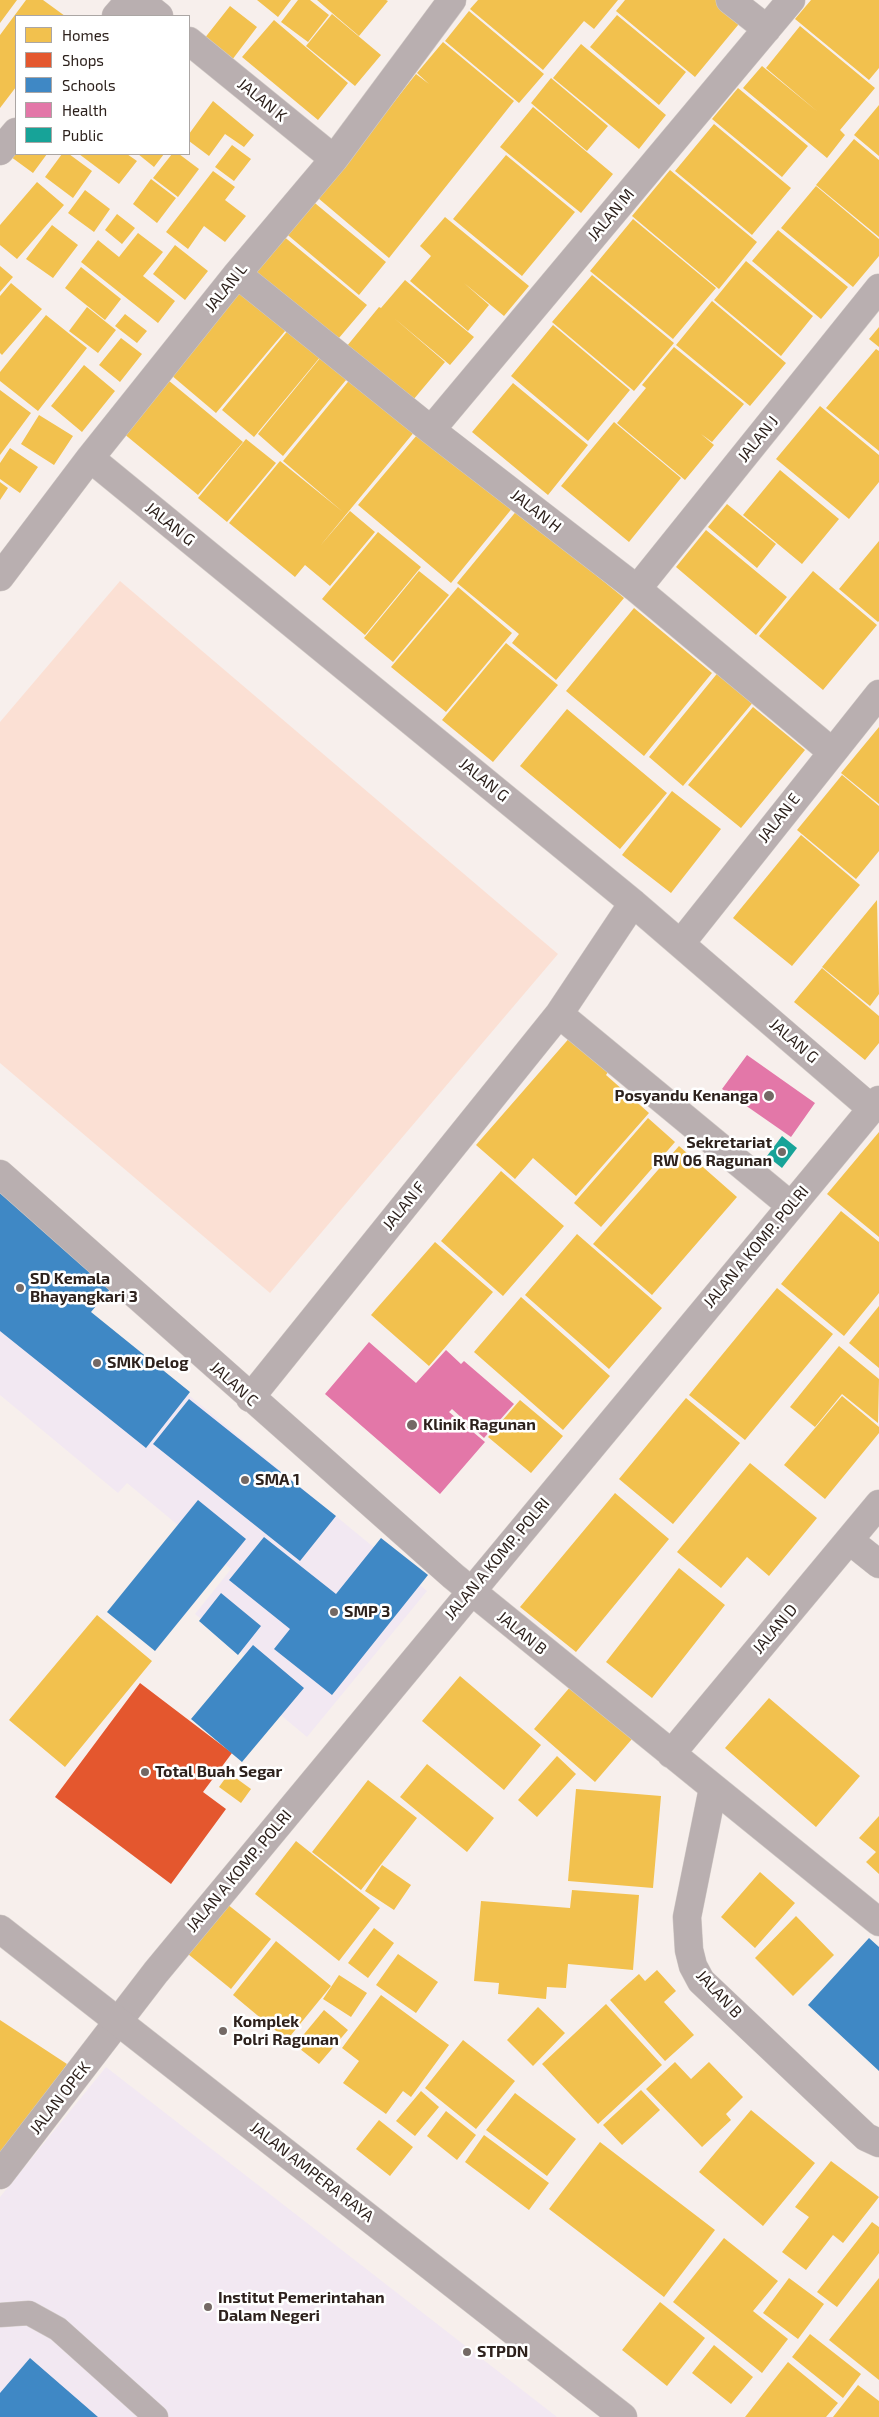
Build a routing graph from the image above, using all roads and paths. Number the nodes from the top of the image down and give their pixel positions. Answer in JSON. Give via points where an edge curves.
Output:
{"nodes":[{"id":1,"x":130,"y":0,"type":"edge"},
{"id":2,"x":139,"y":0,"type":"edge"},
{"id":3,"x":452,"y":0,"type":"edge"},
{"id":4,"x":730,"y":0,"type":"edge"},
{"id":5,"x":791,"y":0,"type":"edge"},
{"id":6,"x":117,"y":15,"type":"edge"},
{"id":7,"x":158,"y":15,"type":"edge"},
{"id":8,"x":767,"y":29,"type":"junction"},
{"id":9,"x":190,"y":42,"type":"edge"},
{"id":10,"x":15,"y":133,"type":"edge"},
{"id":11,"x":0,"y":151,"type":"edge"},
{"id":12,"x":334,"y":159,"type":"junction"},
{"id":13,"x":237,"y":274,"type":"junction"},
{"id":14,"x":879,"y":288,"type":"edge"},
{"id":15,"x":431,"y":430,"type":"junction"},
{"id":16,"x":90,"y":458,"type":"junction"},
{"id":17,"x":0,"y":577,"type":"edge"},
{"id":18,"x":637,"y":589,"type":"junction"},
{"id":19,"x":879,"y":694,"type":"edge"},
{"id":20,"x":831,"y":751,"type":"junction"},
{"id":21,"x":633,"y":903,"type":"junction"},
{"id":22,"x":681,"y":943,"type":"junction"},
{"id":23,"x":559,"y":1014,"type":"junction"},
{"id":24,"x":875,"y":1104,"type":"edge"},
{"id":25,"x":0,"y":1174,"type":"edge"},
{"id":26,"x":790,"y":1205,"type":"junction"},
{"id":27,"x":250,"y":1398,"type":"junction"},
{"id":28,"x":879,"y":1504,"type":"edge"},
{"id":29,"x":849,"y":1540,"type":"junction"},
{"id":30,"x":879,"y":1564,"type":"edge"},
{"id":31,"x":470,"y":1591,"type":"junction"},
{"id":32,"x":671,"y":1754,"type":"junction"},
{"id":33,"x":713,"y":1788,"type":"junction"},
{"id":34,"x":879,"y":1922,"type":"edge"},
{"id":35,"x":0,"y":1929,"type":"edge"},
{"id":36,"x":120,"y":2021,"type":"junction"},
{"id":37,"x":879,"y":2143,"type":"edge"},
{"id":38,"x":0,"y":2175,"type":"edge"},
{"id":39,"x":0,"y":2315,"type":"edge"},
{"id":40,"x":156,"y":2417,"type":"edge"},
{"id":41,"x":623,"y":2417,"type":"edge"}],
"edges":[{"from":1,"to":6,"type":"street"},
{"from":2,"to":7,"type":"street"},
{"from":3,"to":12,"type":"street","name":"JALAN L"},
{"from":4,"to":8,"type":"street"},
{"from":5,"to":8,"type":"street","name":"JALAN M"},
{"from":8,"to":15,"type":"street","name":"JALAN M"},
{"from":9,"to":12,"type":"street","name":"JALAN K"},
{"from":10,"to":11,"type":"street"},
{"from":12,"to":13,"type":"street","name":"JALAN L"},
{"from":13,"to":15,"type":"street","name":"JALAN H"},
{"from":13,"to":16,"type":"street","name":"JALAN L"},
{"from":14,"to":18,"type":"street","name":"JALAN J"},
{"from":15,"to":18,"type":"street","name":"JALAN H"},
{"from":16,"to":17,"type":"street","name":"JALAN L"},
{"from":16,"to":21,"type":"street","name":"JALAN G"},
{"from":18,"to":20,"type":"street","name":"JALAN H"},
{"from":19,"to":20,"type":"street","name":"JALAN E"},
{"from":20,"to":22,"type":"street","name":"JALAN E"},
{"from":21,"to":22,"type":"street","name":"JALAN G"},
{"from":21,"to":23,"type":"street","name":"JALAN F"},
{"from":22,"to":24,"type":"street","name":"JALAN G"},
{"from":23,"to":26,"type":"street"},
{"from":23,"to":27,"type":"street","name":"JALAN F"},
{"from":24,"to":26,"type":"street","name":"JALAN A KOMP. POLRI"},
{"from":25,"to":27,"type":"street","name":"JALAN C"},
{"from":26,"to":31,"type":"street","name":"JALAN A KOMP. POLRI"},
{"from":27,"to":31,"type":"street","name":"JALAN C"},
{"from":28,"to":29,"type":"street","name":"JALAN D"},
{"from":29,"to":30,"type":"street"},
{"from":29,"to":32,"type":"street","name":"JALAN D"},
{"from":31,"to":32,"type":"street","name":"JALAN B"},
{"from":31,"to":36,"type":"street","name":"JALAN A KOMP. POLRI","via":[[156,1972]]},
{"from":32,"to":33,"type":"street","name":"JALAN B"},
{"from":33,"to":34,"type":"street","name":"JALAN B"},
{"from":33,"to":37,"type":"street","name":"JALAN B","via":[[687,1917],[693,1966],[701,1981],[866,2137]]},
{"from":35,"to":36,"type":"street","name":"JALAN AMPERA RAYA"},
{"from":36,"to":38,"type":"street","name":"JALAN OPEK"},
{"from":36,"to":41,"type":"street","name":"JALAN AMPERA RAYA"},
{"from":39,"to":40,"type":"lane","via":[[29,2313],[58,2329]]}]}
